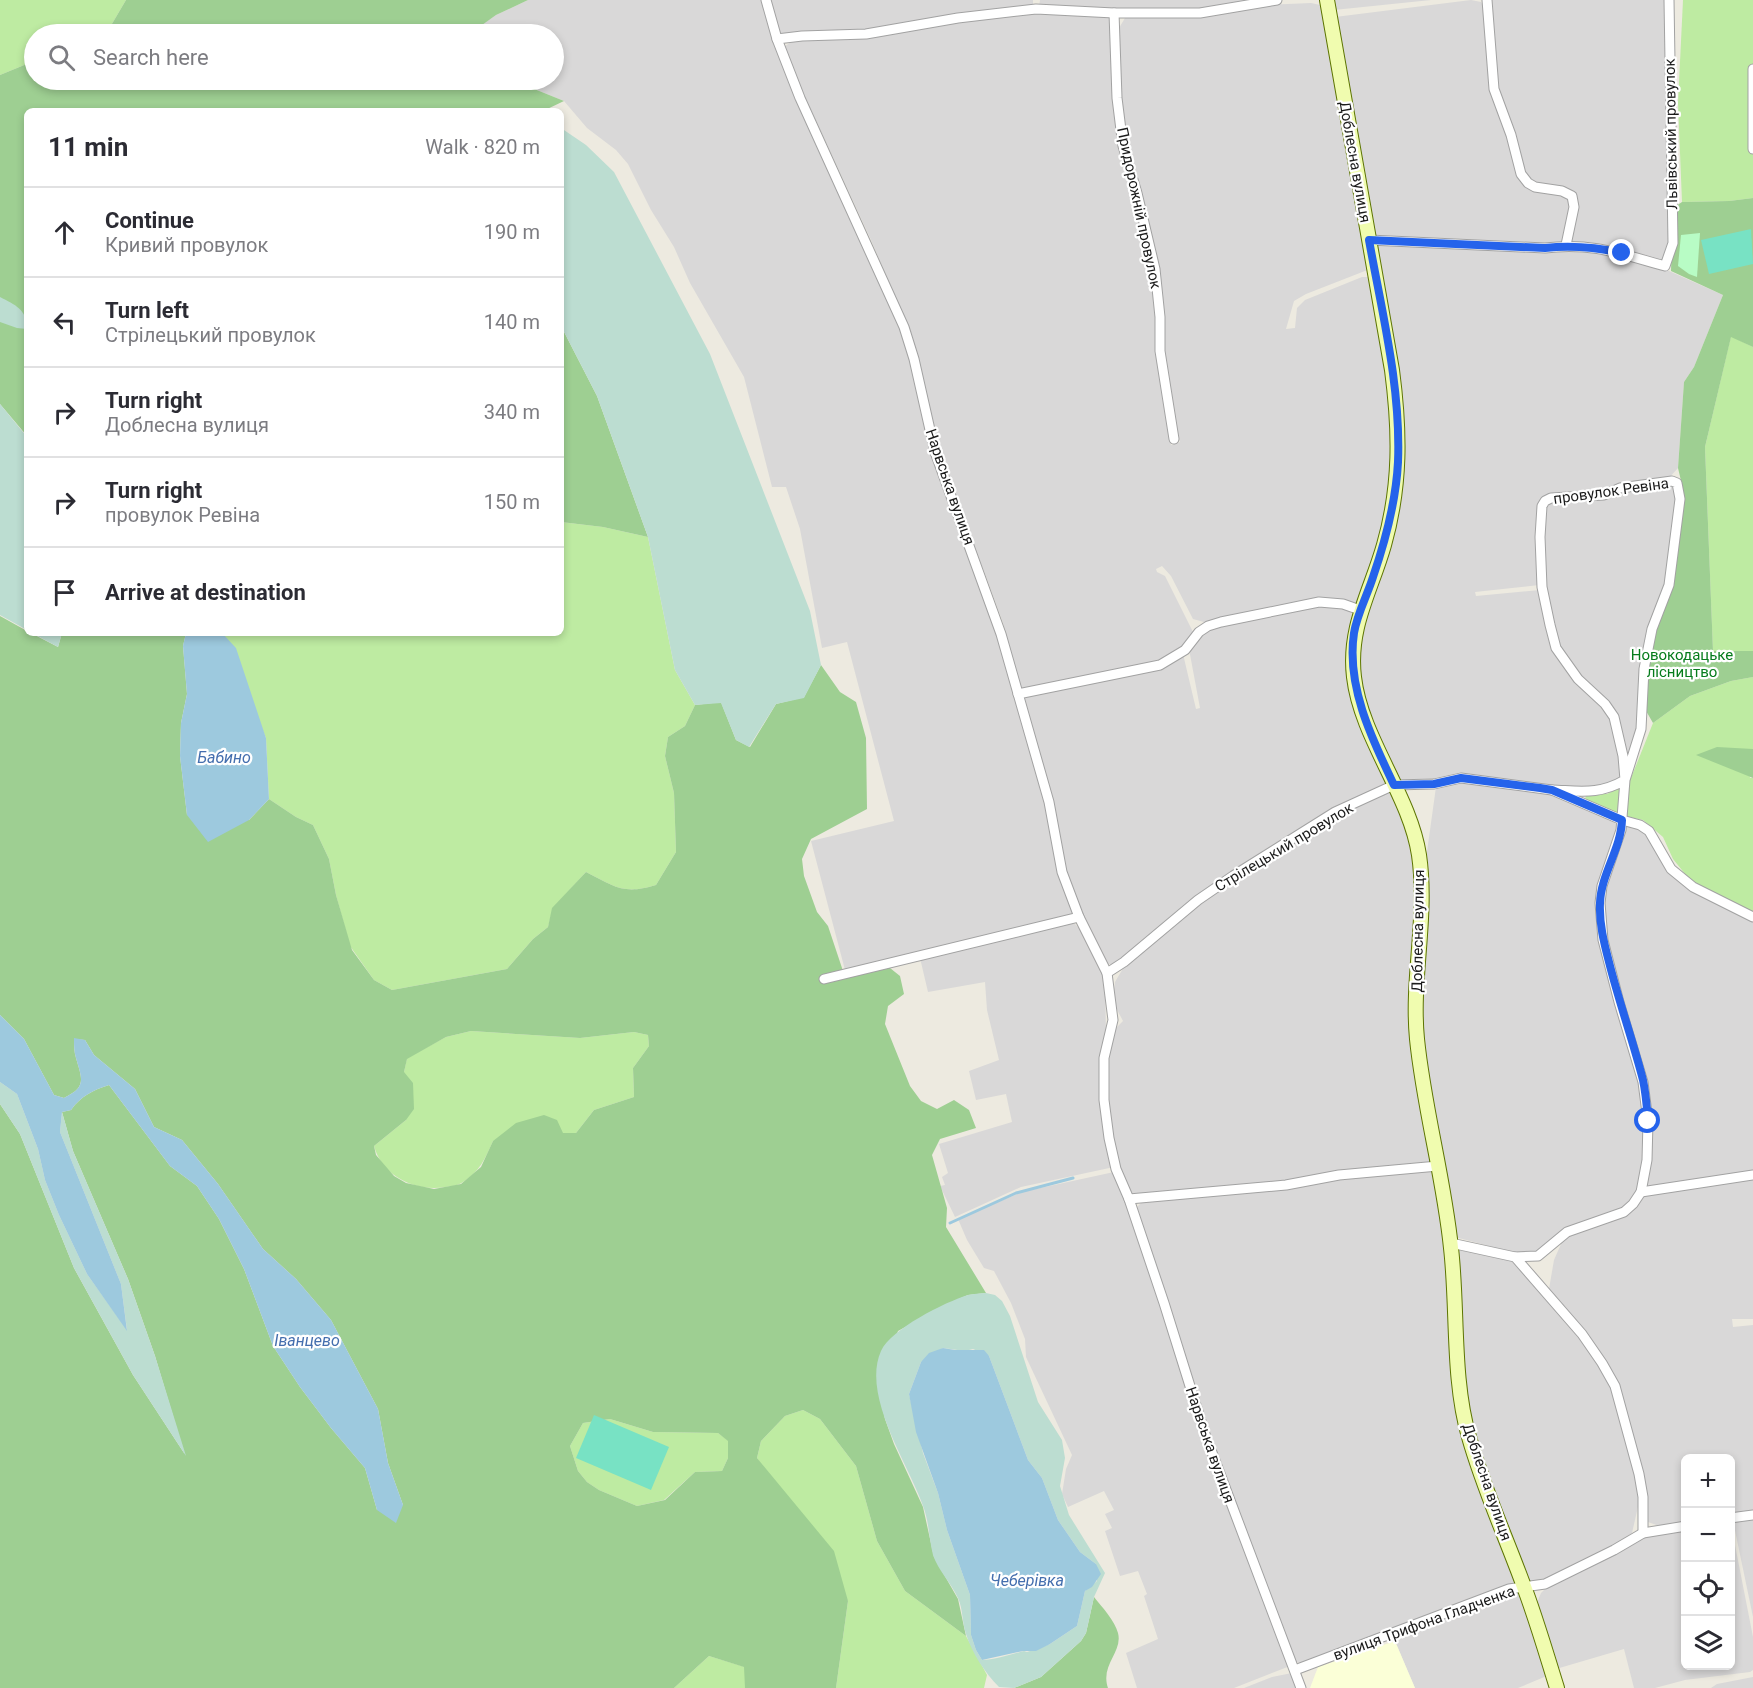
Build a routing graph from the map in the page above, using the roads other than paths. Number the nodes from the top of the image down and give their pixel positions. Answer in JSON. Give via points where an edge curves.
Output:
{"nodes":[{"id":1,"x":766,"y":0,"type":"edge"},
{"id":2,"x":1277,"y":0,"type":"edge"},
{"id":3,"x":1328,"y":0,"type":"edge"},
{"id":4,"x":1487,"y":0,"type":"edge"},
{"id":5,"x":1669,"y":0,"type":"edge"},
{"id":6,"x":1037,"y":5,"type":"edge"},
{"id":7,"x":1114,"y":13,"type":"junction"},
{"id":8,"x":777,"y":39,"type":"junction"},
{"id":9,"x":1753,"y":69,"type":"edge"},
{"id":10,"x":1753,"y":149,"type":"edge"},
{"id":11,"x":1369,"y":240,"type":"junction"},
{"id":12,"x":1566,"y":245,"type":"junction"},
{"id":13,"x":1174,"y":439,"type":"dead end"},
{"id":14,"x":1360,"y":610,"type":"junction"},
{"id":15,"x":1017,"y":694,"type":"junction"},
{"id":16,"x":1625,"y":780,"type":"junction"},
{"id":17,"x":1394,"y":785,"type":"junction"},
{"id":18,"x":1552,"y":790,"type":"junction"},
{"id":19,"x":1622,"y":820,"type":"junction"},
{"id":20,"x":1079,"y":917,"type":"junction"},
{"id":21,"x":1753,"y":917,"type":"edge"},
{"id":22,"x":1107,"y":973,"type":"junction"},
{"id":23,"x":824,"y":979,"type":"dead end"},
{"id":24,"x":1438,"y":1166,"type":"junction"},
{"id":25,"x":1753,"y":1175,"type":"edge"},
{"id":26,"x":1641,"y":1192,"type":"junction"},
{"id":27,"x":1129,"y":1198,"type":"junction"},
{"id":28,"x":1451,"y":1243,"type":"junction"},
{"id":29,"x":1515,"y":1257,"type":"junction"},
{"id":30,"x":1753,"y":1515,"type":"edge"},
{"id":31,"x":1735,"y":1517,"type":"edge"},
{"id":32,"x":1681,"y":1527,"type":"edge"},
{"id":33,"x":1643,"y":1533,"type":"junction"},
{"id":34,"x":1524,"y":1587,"type":"junction"},
{"id":35,"x":1295,"y":1670,"type":"junction"},
{"id":36,"x":1301,"y":1688,"type":"edge"},
{"id":37,"x":1557,"y":1688,"type":"edge"}],
"edges":[{"from":1,"to":8,"type":"street","name":"Нарвська вулиця"},
{"from":2,"to":7,"type":"street","via":[[1200,13]]},
{"from":3,"to":11,"type":"street","name":"Доблесна вулиця"},
{"from":4,"to":12,"type":"street","via":[[1494,89],[1521,174],[1535,187],[1572,196],[1574,207]]},
{"from":5,"to":12,"type":"street","name":"Львівський провулок","via":[[1673,243],[1665,266],[1592,247]]},
{"from":6,"to":7,"type":"street"},
{"from":6,"to":8,"type":"street","via":[[866,34]]},
{"from":7,"to":13,"type":"street","name":"Придорожній провулок","via":[[1116,87],[1123,146],[1155,269],[1160,351]]},
{"from":8,"to":15,"type":"street","name":"Нарвська вулиця","via":[[904,327],[935,452],[998,624]]},
{"from":9,"to":10,"type":"street"},
{"from":11,"to":12,"type":"street","via":[[1545,248]]},
{"from":11,"to":14,"type":"street","name":"Доблесна вулиця","via":[[1392,370],[1398,463],[1384,546]]},
{"from":14,"to":15,"type":"street","via":[[1319,602],[1221,622],[1199,632],[1185,650],[1160,665]]},
{"from":14,"to":17,"type":"street","name":"Доблесна вулиця","via":[[1352,652],[1354,679],[1374,741]]},
{"from":15,"to":20,"type":"street","name":"Нарвська вулиця","via":[[1049,802],[1062,872]]},
{"from":16,"to":16,"type":"street","name":"провулок Ревіна","via":[[1641,729],[1644,669],[1652,629],[1669,585],[1674,557],[1680,499],[1677,483],[1672,481],[1620,488],[1604,495],[1551,498],[1545,501],[1540,513],[1542,587],[1556,648],[1578,679],[1614,717]]},
{"from":16,"to":18,"type":"street","via":[[1609,789]]},
{"from":16,"to":19,"type":"street","name":"провулок Ревіна"},
{"from":17,"to":18,"type":"street","name":"Стрілецький провулок","via":[[1434,784],[1461,778]]},
{"from":17,"to":22,"type":"street","name":"Стрілецький провулок","via":[[1335,812],[1233,876]]},
{"from":17,"to":24,"type":"street","name":"Доблесна вулиця","via":[[1418,854],[1421,888],[1417,1036]]},
{"from":18,"to":19,"type":"street","name":"Стрілецький провулок"},
{"from":19,"to":21,"type":"street","via":[[1649,831],[1671,869],[1693,887]]},
{"from":19,"to":26,"type":"street","name":"провулок Ревіна","via":[[1602,886],[1600,917],[1619,1002],[1643,1082],[1648,1121]]},
{"from":20,"to":22,"type":"street","name":"Нарвська вулиця"},
{"from":20,"to":23,"type":"street"},
{"from":22,"to":27,"type":"street","name":"Нарвська вулиця","via":[[1113,1020],[1104,1058],[1104,1100],[1116,1169]]},
{"from":24,"to":27,"type":"street","via":[[1339,1175],[1286,1185]]},
{"from":24,"to":28,"type":"street","name":"Доблесна вулиця"},
{"from":25,"to":26,"type":"street"},
{"from":26,"to":29,"type":"street","via":[[1624,1212],[1567,1232],[1538,1256]]},
{"from":27,"to":35,"type":"street","name":"Нарвська вулиця","via":[[1205,1434]]},
{"from":28,"to":29,"type":"street"},
{"from":28,"to":34,"type":"street","name":"Доблесна вулиця","via":[[1461,1397],[1468,1435]]},
{"from":29,"to":33,"type":"street","via":[[1582,1334],[1615,1386],[1639,1474]]},
{"from":30,"to":31,"type":"street"},
{"from":32,"to":33,"type":"street","name":"вулиця Трифона Гладченка"},
{"from":33,"to":34,"type":"street","name":"вулиця Трифона Гладченка","via":[[1554,1580]]},
{"from":34,"to":35,"type":"street","name":"вулиця Трифона Гладченка","via":[[1509,1589]]},
{"from":34,"to":37,"type":"street","name":"Доблесна вулиця"},
{"from":35,"to":36,"type":"street","name":"Нарвська вулиця"}]}
